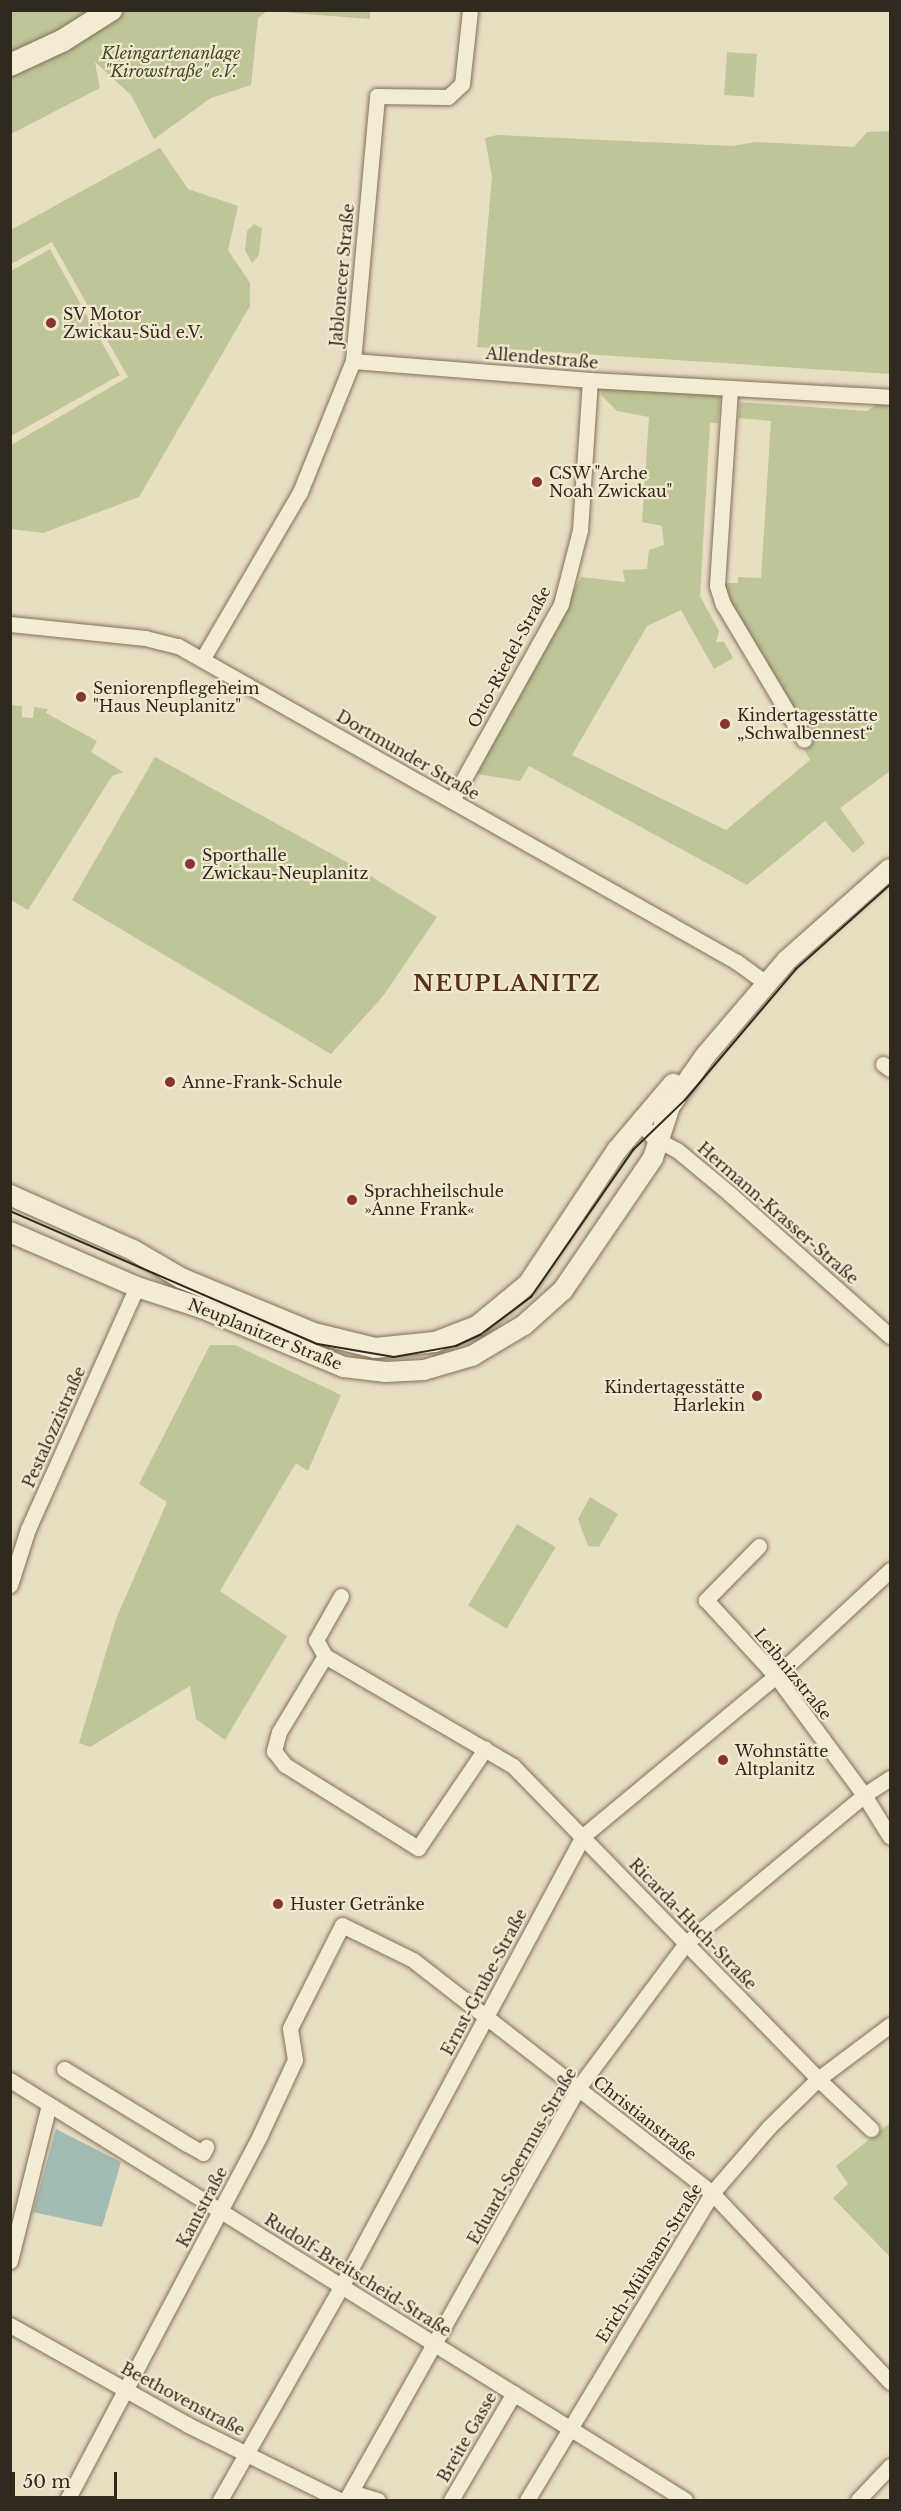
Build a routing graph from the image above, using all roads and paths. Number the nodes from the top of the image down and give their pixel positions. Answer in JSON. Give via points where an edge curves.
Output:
{"nodes":[{"id":1,"x":111,"y":10,"type":"edge"},
{"id":2,"x":470,"y":10,"type":"edge"},
{"id":3,"x":10,"y":65,"type":"edge"},
{"id":4,"x":353,"y":361,"type":"junction"},
{"id":5,"x":590,"y":380,"type":"junction"},
{"id":6,"x":730,"y":389,"type":"junction"},
{"id":7,"x":891,"y":397,"type":"edge"},
{"id":8,"x":10,"y":624,"type":"edge"},
{"id":9,"x":203,"y":658,"type":"junction"},
{"id":10,"x":804,"y":740,"type":"dead end"},
{"id":11,"x":452,"y":800,"type":"junction"},
{"id":12,"x":891,"y":869,"type":"edge"},
{"id":13,"x":765,"y":983,"type":"junction"},
{"id":14,"x":705,"y":1056,"type":"junction"},
{"id":15,"x":640,"y":1122,"type":"junction"},
{"id":16,"x":657,"y":1140,"type":"junction"},
{"id":17,"x":10,"y":1195,"type":"edge"},
{"id":18,"x":10,"y":1232,"type":"edge"},
{"id":19,"x":147,"y":1262,"type":"junction"},
{"id":20,"x":137,"y":1287,"type":"junction"},
{"id":21,"x":891,"y":1336,"type":"edge"},
{"id":22,"x":759,"y":1546,"type":"dead end"},
{"id":23,"x":891,"y":1570,"type":"edge"},
{"id":24,"x":10,"y":1585,"type":"edge"},
{"id":25,"x":341,"y":1596,"type":"dead end"},
{"id":26,"x":325,"y":1656,"type":"junction"},
{"id":27,"x":776,"y":1676,"type":"junction"},
{"id":28,"x":485,"y":1749,"type":"junction"},
{"id":29,"x":891,"y":1778,"type":"edge"},
{"id":30,"x":864,"y":1795,"type":"junction"},
{"id":31,"x":583,"y":1836,"type":"junction"},
{"id":32,"x":891,"y":1837,"type":"edge"},
{"id":33,"x":342,"y":1925,"type":"joint"},
{"id":34,"x":686,"y":1943,"type":"junction"},
{"id":35,"x":485,"y":2018,"type":"junction"},
{"id":36,"x":891,"y":2025,"type":"edge"},
{"id":37,"x":64,"y":2069,"type":"dead end"},
{"id":38,"x":818,"y":2079,"type":"junction"},
{"id":39,"x":10,"y":2080,"type":"edge"},
{"id":40,"x":578,"y":2088,"type":"junction"},
{"id":41,"x":49,"y":2105,"type":"junction"},
{"id":42,"x":872,"y":2129,"type":"dead end"},
{"id":43,"x":206,"y":2147,"type":"dead end"},
{"id":44,"x":712,"y":2193,"type":"junction"},
{"id":45,"x":220,"y":2210,"type":"junction"},
{"id":46,"x":10,"y":2261,"type":"edge"},
{"id":47,"x":341,"y":2287,"type":"junction"},
{"id":48,"x":10,"y":2325,"type":"edge"},
{"id":49,"x":436,"y":2344,"type":"junction"},
{"id":50,"x":891,"y":2382,"type":"edge"},
{"id":51,"x":126,"y":2390,"type":"junction"},
{"id":52,"x":514,"y":2393,"type":"junction"},
{"id":53,"x":569,"y":2428,"type":"junction"},
{"id":54,"x":246,"y":2453,"type":"junction"},
{"id":55,"x":891,"y":2466,"type":"edge"},
{"id":56,"x":346,"y":2498,"type":"edge"},
{"id":57,"x":678,"y":2499,"type":"edge"},
{"id":58,"x":67,"y":2500,"type":"edge"},
{"id":59,"x":220,"y":2500,"type":"edge"},
{"id":60,"x":378,"y":2500,"type":"edge"},
{"id":61,"x":451,"y":2500,"type":"edge"},
{"id":62,"x":527,"y":2500,"type":"edge"},
{"id":63,"x":858,"y":2500,"type":"edge"}],
"edges":[{"from":1,"to":3,"type":"main road","via":[[62,41]]},
{"from":2,"to":4,"type":"street","name":"Jablonecer Straße","via":[[462,84],[448,97],[377,96]]},
{"from":4,"to":5,"type":"street","name":"Allendestraße"},
{"from":4,"to":9,"type":"street","name":"Jablonecer Straße","via":[[300,492]]},
{"from":5,"to":6,"type":"street","name":"Allendestraße"},
{"from":5,"to":11,"type":"street","name":"Otto-Riedel-Straße","via":[[580,530],[561,604]]},
{"from":6,"to":7,"type":"street","name":"Allendestraße"},
{"from":6,"to":10,"type":"street","via":[[717,586],[723,604]]},
{"from":8,"to":9,"type":"street","name":"Dortmunder Straße","via":[[145,638],[178,646]]},
{"from":9,"to":11,"type":"street","name":"Dortmunder Straße"},
{"from":11,"to":13,"type":"street","name":"Dortmunder Straße","via":[[737,962]]},
{"from":12,"to":13,"type":"street","name":"Neuplanitzer Straße"},
{"from":13,"to":14,"type":"street","name":"Neuplanitzer Straße"},
{"from":14,"to":15,"type":"street","name":"Neuplanitzer Straße","via":[[679,1076]]},
{"from":14,"to":16,"type":"street","name":"Neuplanitzer Straße","via":[[670,1106]]},
{"from":15,"to":16,"type":"street","name":"Hermann-Krasser-Straße"},
{"from":15,"to":19,"type":"street","name":"Neuplanitzer Straße","via":[[528,1284],[477,1326],[435,1342],[375,1348],[339,1342]]},
{"from":16,"to":20,"type":"street","name":"Neuplanitzer Straße","via":[[653,1158],[563,1290],[494,1346],[448,1365],[393,1372],[344,1366],[173,1297]]},
{"from":16,"to":21,"type":"street","name":"Hermann-Krasser-Straße","via":[[677,1150]]},
{"from":17,"to":19,"type":"street","name":"Neuplanitzer Straße","via":[[125,1246]]},
{"from":18,"to":20,"type":"street","name":"Neuplanitzer Straße"},
{"from":19,"to":20,"type":"street"},
{"from":20,"to":24,"type":"street","name":"Pestalozzistraße","via":[[28,1529]]},
{"from":22,"to":27,"type":"street","name":"Leibnizstraße","via":[[706,1599]]},
{"from":23,"to":27,"type":"street","name":"Ernst-Grube-Straße"},
{"from":25,"to":26,"type":"street","via":[[316,1640]]},
{"from":26,"to":28,"type":"street","name":"Ricarda-Huch-Straße"},
{"from":26,"to":28,"type":"street","via":[[279,1732],[274,1751],[285,1765],[418,1848]]},
{"from":27,"to":30,"type":"street","name":"Leibnizstraße"},
{"from":27,"to":31,"type":"street","name":"Ernst-Grube-Straße"},
{"from":28,"to":31,"type":"street","name":"Ricarda-Huch-Straße","via":[[513,1766]]},
{"from":29,"to":30,"type":"street","name":"Eduard-Soermus-Straße"},
{"from":30,"to":32,"type":"street","name":"Leibnizstraße"},
{"from":30,"to":34,"type":"street","name":"Eduard-Soermus-Straße"},
{"from":31,"to":34,"type":"street","name":"Ricarda-Huch-Straße"},
{"from":31,"to":35,"type":"street","name":"Ernst-Grube-Straße"},
{"from":33,"to":35,"type":"street","name":"Christianstraße","via":[[413,1960]]},
{"from":33,"to":45,"type":"street","name":"Kantstraße","via":[[290,2028],[295,2060]]},
{"from":34,"to":38,"type":"street","name":"Ricarda-Huch-Straße"},
{"from":34,"to":40,"type":"street","name":"Eduard-Soermus-Straße"},
{"from":35,"to":40,"type":"street","name":"Christianstraße"},
{"from":35,"to":47,"type":"street","name":"Ernst-Grube-Straße"},
{"from":36,"to":38,"type":"street","name":"Erich-Mühsam-Straße"},
{"from":37,"to":43,"type":"street","via":[[203,2153]]},
{"from":38,"to":42,"type":"street","name":"Ricarda-Huch-Straße"},
{"from":38,"to":44,"type":"street","name":"Erich-Mühsam-Straße"},
{"from":39,"to":41,"type":"street","name":"Rudolf-Breitscheid-Straße"},
{"from":40,"to":44,"type":"street","name":"Christianstraße"},
{"from":40,"to":49,"type":"street","name":"Eduard-Soermus-Straße"},
{"from":41,"to":45,"type":"street","name":"Rudolf-Breitscheid-Straße"},
{"from":41,"to":46,"type":"street"},
{"from":44,"to":50,"type":"street","name":"Christianstraße"},
{"from":44,"to":53,"type":"street","name":"Erich-Mühsam-Straße"},
{"from":45,"to":47,"type":"street","name":"Rudolf-Breitscheid-Straße"},
{"from":45,"to":51,"type":"street","name":"Kantstraße"},
{"from":47,"to":49,"type":"street","name":"Rudolf-Breitscheid-Straße"},
{"from":47,"to":54,"type":"street","name":"Ernst-Grube-Straße"},
{"from":48,"to":51,"type":"street","name":"Beethovenstraße"},
{"from":49,"to":52,"type":"street","name":"Rudolf-Breitscheid-Straße"},
{"from":49,"to":56,"type":"street","name":"Eduard-Soermus-Straße"},
{"from":51,"to":54,"type":"street","name":"Beethovenstraße"},
{"from":51,"to":58,"type":"street","name":"Kantstraße"},
{"from":52,"to":53,"type":"street","name":"Rudolf-Breitscheid-Straße"},
{"from":52,"to":61,"type":"street","name":"Breite Gasse"},
{"from":53,"to":57,"type":"street","name":"Rudolf-Breitscheid-Straße"},
{"from":53,"to":62,"type":"street","name":"Erich-Mühsam-Straße"},
{"from":54,"to":56,"type":"street","name":"Beethovenstraße"},
{"from":54,"to":59,"type":"street","name":"Ernst-Grube-Straße"},
{"from":55,"to":63,"type":"street"},
{"from":56,"to":60,"type":"street"}]}
